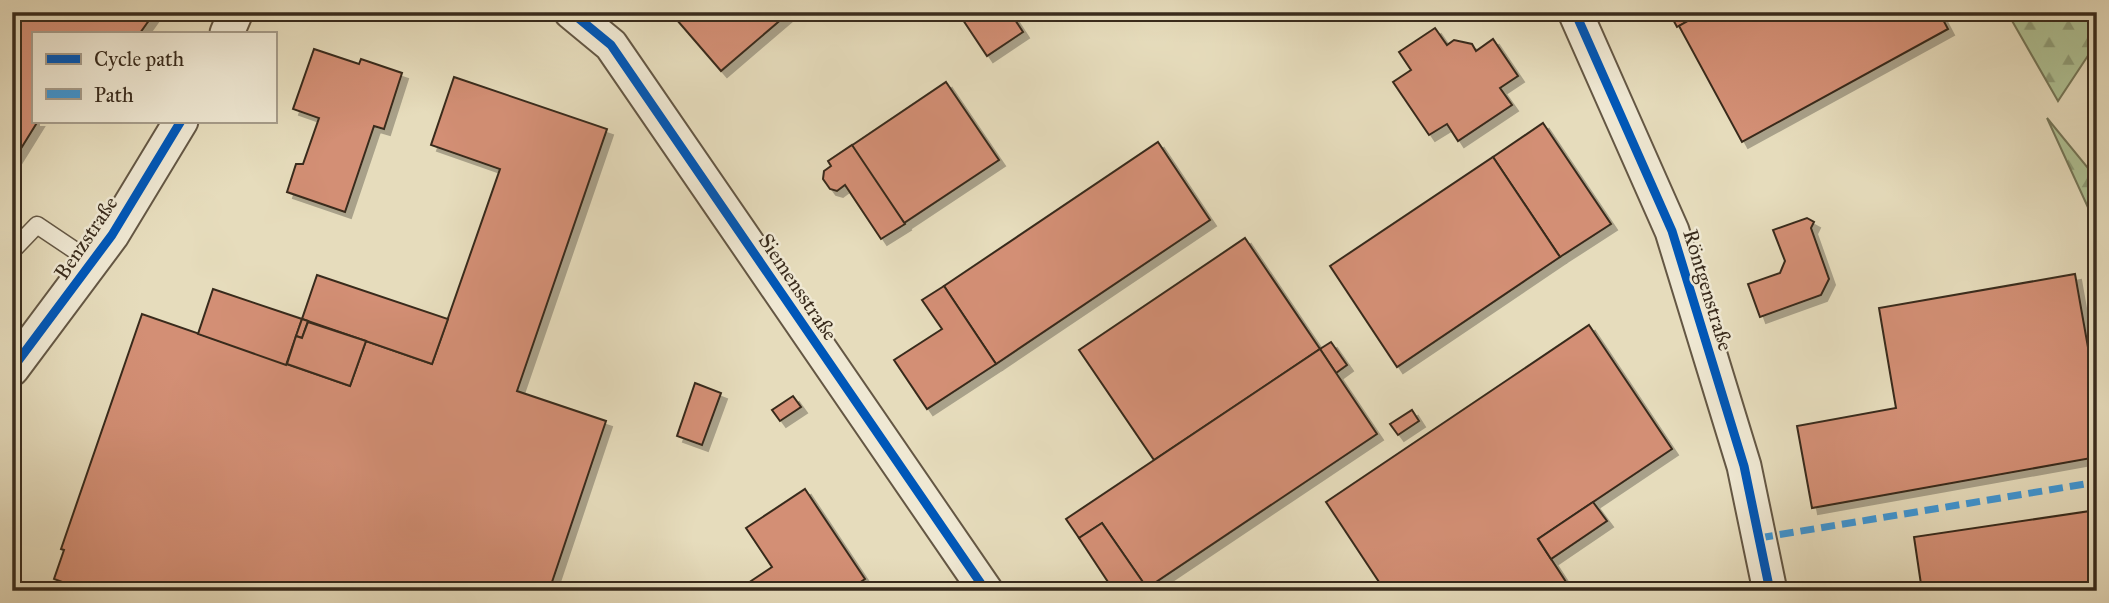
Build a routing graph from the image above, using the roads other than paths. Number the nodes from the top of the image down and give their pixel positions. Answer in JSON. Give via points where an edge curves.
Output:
{"nodes":[{"id":1,"x":236,"y":12,"type":"edge"},
{"id":2,"x":571,"y":12,"type":"edge"},
{"id":3,"x":1575,"y":12,"type":"edge"},
{"id":4,"x":227,"y":32,"type":"edge"},
{"id":5,"x":180,"y":122,"type":"edge"},
{"id":6,"x":12,"y":251,"type":"edge"},
{"id":7,"x":92,"y":262,"type":"junction"},
{"id":8,"x":12,"y":369,"type":"edge"},
{"id":9,"x":986,"y":591,"type":"edge"},
{"id":10,"x":1770,"y":591,"type":"edge"}],
"edges":[{"from":1,"to":4,"type":"street"},
{"from":2,"to":9,"type":"street","name":"Siemensstraße","via":[[611,45]]},
{"from":3,"to":10,"type":"street","name":"Röntgenstraße","via":[[1672,231],[1744,466]]},
{"from":5,"to":7,"type":"street","name":"Benzstraße"},
{"from":6,"to":7,"type":"lane","via":[[37,225]]},
{"from":7,"to":8,"type":"street","name":"Benzstraße"}]}
